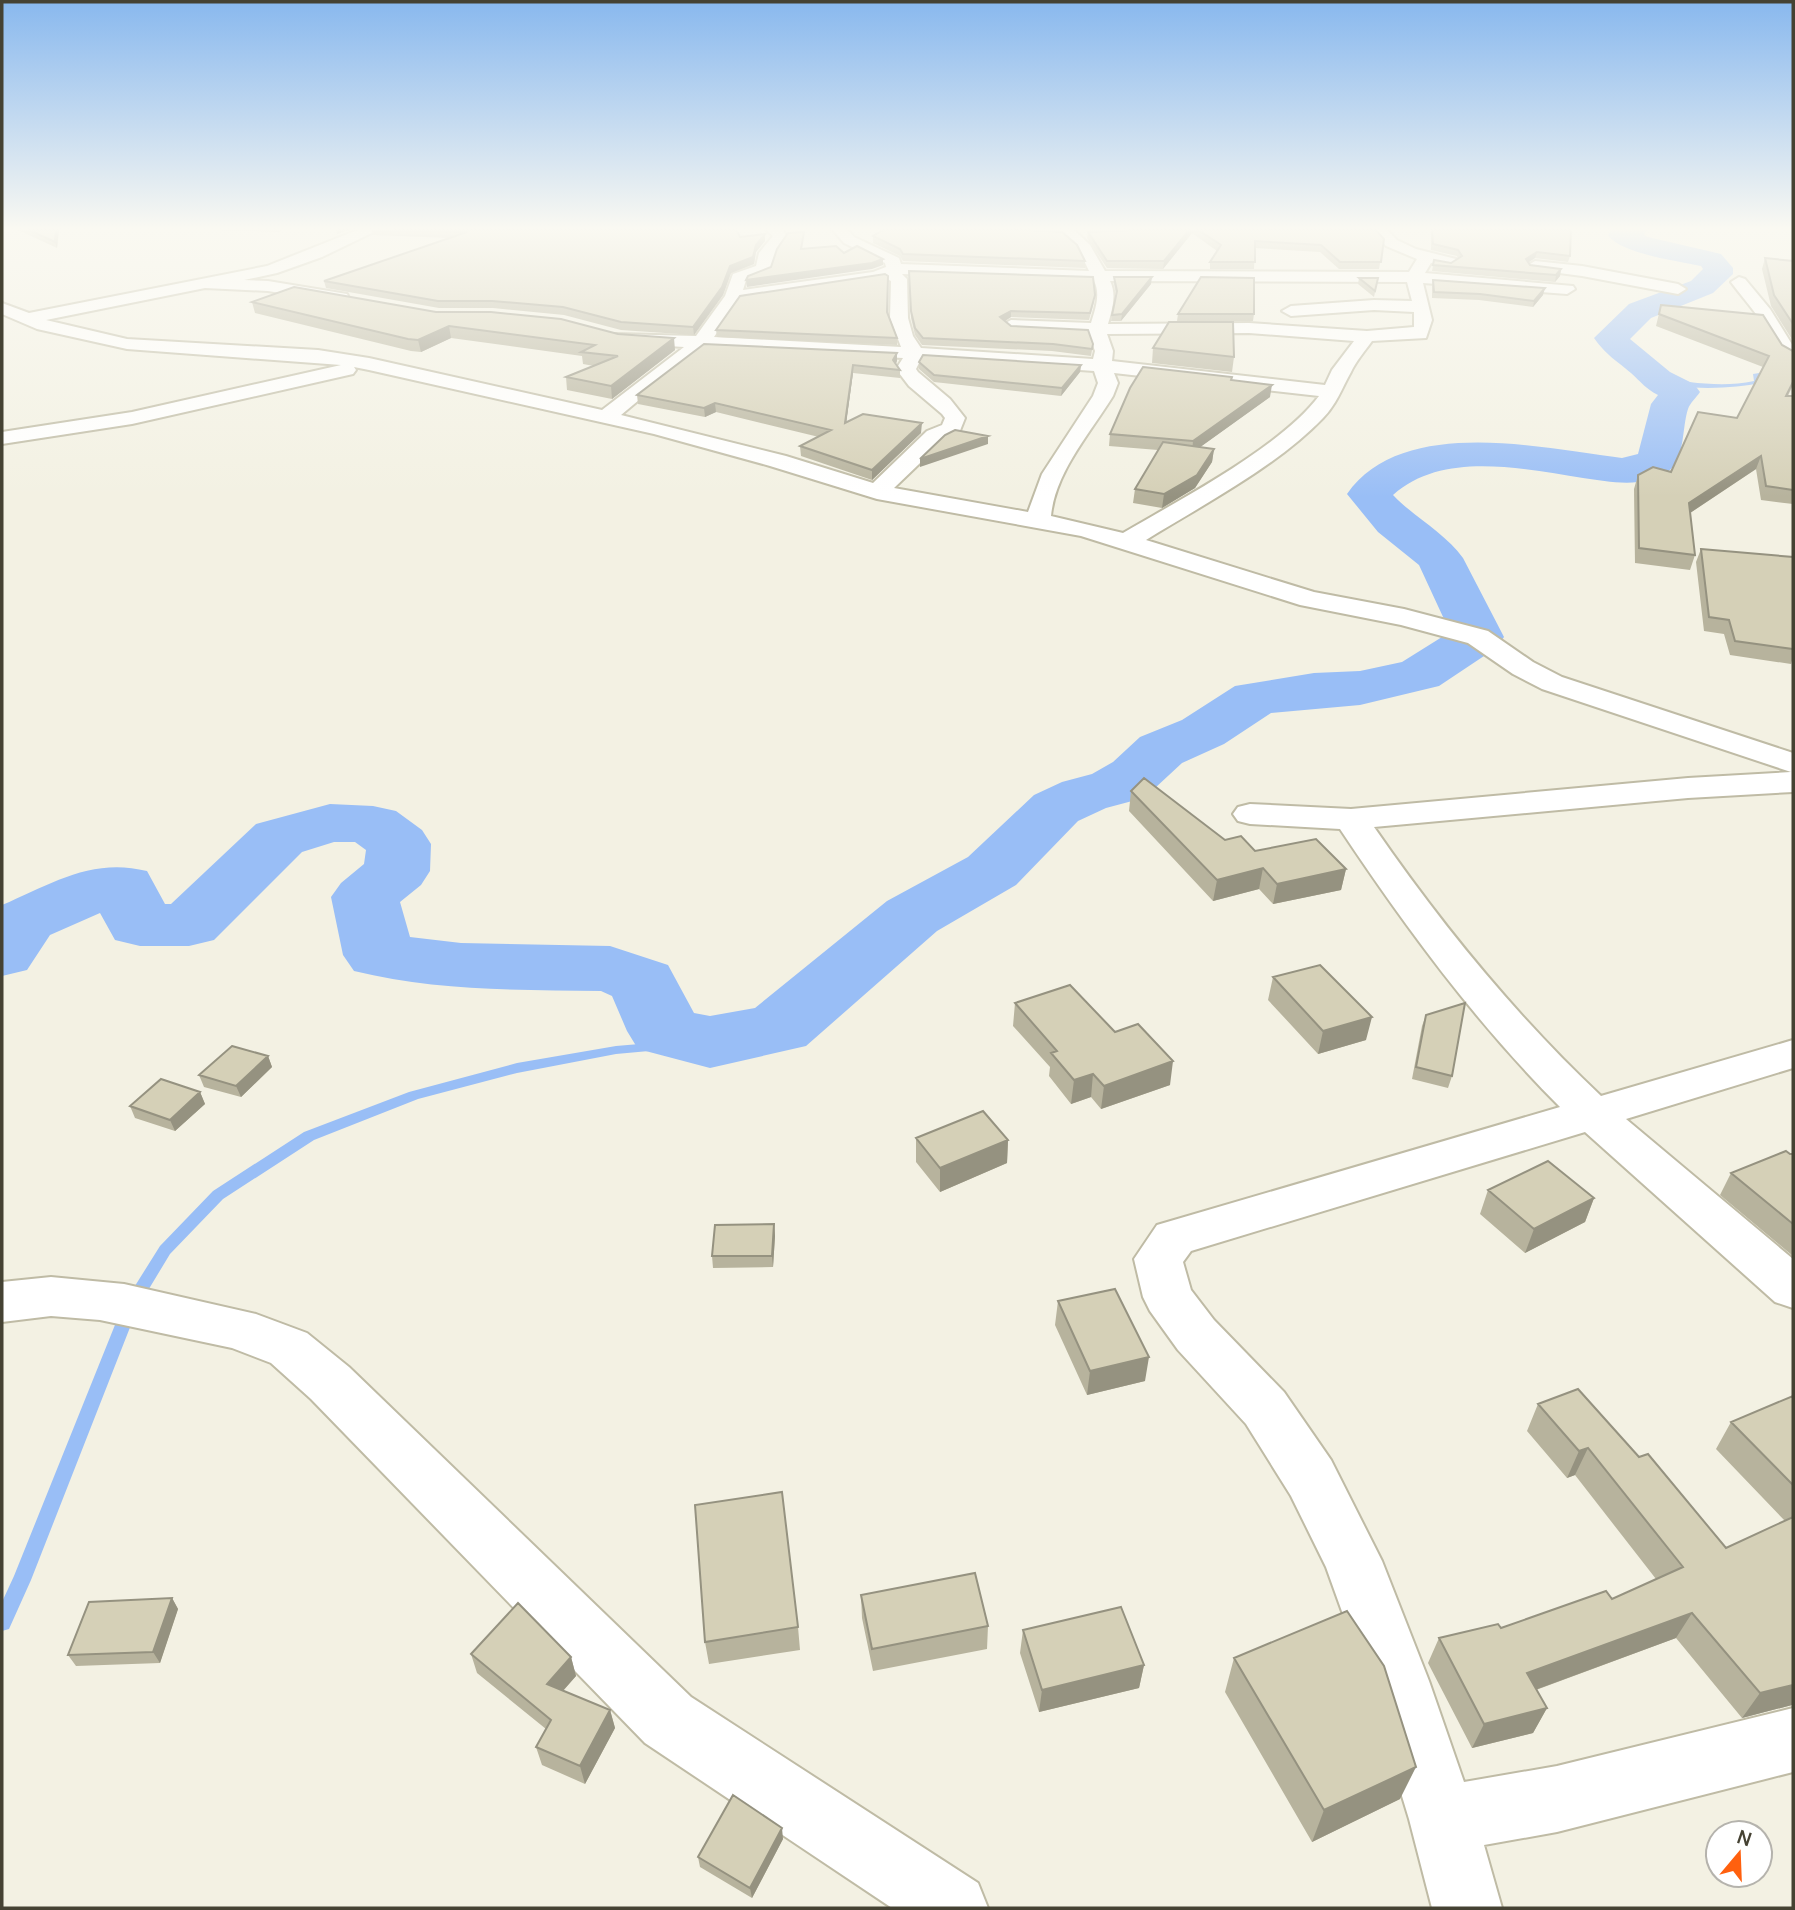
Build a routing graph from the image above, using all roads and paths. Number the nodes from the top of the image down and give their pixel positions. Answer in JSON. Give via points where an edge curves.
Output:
{"nodes":[{"id":1,"x":22,"y":318,"type":"edge"},
{"id":2,"x":35,"y":318,"type":"edge"},
{"id":3,"x":717,"y":318,"type":"edge"},
{"id":4,"x":897,"y":318,"type":"edge"},
{"id":5,"x":1101,"y":318,"type":"edge"},
{"id":6,"x":1423,"y":318,"type":"edge"},
{"id":7,"x":1767,"y":318,"type":"edge"},
{"id":8,"x":26,"y":320,"type":"junction"},
{"id":9,"x":1012,"y":326,"type":"edge"},
{"id":10,"x":1097,"y":330,"type":"junction"},
{"id":11,"x":604,"y":334,"type":"edge"},
{"id":12,"x":1367,"y":336,"type":"junction"},
{"id":13,"x":700,"y":344,"type":"junction"},
{"id":14,"x":915,"y":353,"type":"junction"},
{"id":15,"x":1793,"y":357,"type":"edge"},
{"id":16,"x":369,"y":364,"type":"junction"},
{"id":17,"x":1102,"y":365,"type":"junction"},
{"id":18,"x":1332,"y":392,"type":"junction"},
{"id":19,"x":606,"y":417,"type":"junction"},
{"id":20,"x":2,"y":438,"type":"edge"},
{"id":21,"x":877,"y":492,"type":"junction"},
{"id":22,"x":1039,"y":520,"type":"junction"},
{"id":23,"x":1127,"y":541,"type":"junction"},
{"id":24,"x":1793,"y":763,"type":"edge"},
{"id":25,"x":1793,"y":782,"type":"edge"},
{"id":26,"x":1250,"y":814,"type":"dead end"},
{"id":27,"x":1351,"y":819,"type":"junction"},
{"id":28,"x":1793,"y":1054,"type":"edge"},
{"id":29,"x":1592,"y":1113,"type":"junction"},
{"id":30,"x":1793,"y":1287,"type":"edge"},
{"id":31,"x":2,"y":1302,"type":"edge"},
{"id":32,"x":1793,"y":1740,"type":"edge"},
{"id":33,"x":1443,"y":1819,"type":"junction"},
{"id":34,"x":953,"y":1908,"type":"edge"},
{"id":35,"x":1467,"y":1908,"type":"edge"}],
"edges":[{"from":1,"to":8,"type":"street"},
{"from":2,"to":8,"type":"street"},
{"from":3,"to":13,"type":"street"},
{"from":4,"to":14,"type":"street","via":[[904,341]]},
{"from":5,"to":10,"type":"street"},
{"from":6,"to":12,"type":"street","via":[[1420,334]]},
{"from":7,"to":15,"type":"street"},
{"from":8,"to":16,"type":"street","via":[[127,344]]},
{"from":9,"to":10,"type":"street"},
{"from":10,"to":12,"type":"street","via":[[1249,328]]},
{"from":10,"to":17,"type":"street","via":[[1104,351]]},
{"from":11,"to":13,"type":"street"},
{"from":12,"to":18,"type":"street"},
{"from":13,"to":14,"type":"street"},
{"from":13,"to":19,"type":"street"},
{"from":14,"to":17,"type":"street"},
{"from":14,"to":21,"type":"street","via":[[906,369],[915,382],[948,406],[955,418],[952,429],[936,436]]},
{"from":16,"to":19,"type":"street"},
{"from":16,"to":20,"type":"street","via":[[132,418]]},
{"from":17,"to":18,"type":"street"},
{"from":17,"to":22,"type":"street","via":[[1108,383],[1103,396],[1045,490]]},
{"from":18,"to":23,"type":"street","via":[[1317,413],[1281,443]]},
{"from":19,"to":21,"type":"street"},
{"from":21,"to":22,"type":"street"},
{"from":22,"to":23,"type":"street"},
{"from":23,"to":24,"type":"street","via":[[1309,598],[1478,637],[1552,683]]},
{"from":25,"to":27,"type":"street"},
{"from":26,"to":27,"type":"street"},
{"from":27,"to":29,"type":"street","via":[[1402,896],[1472,986]]},
{"from":28,"to":29,"type":"street"},
{"from":29,"to":30,"type":"street"},
{"from":29,"to":33,"type":"street","via":[[1174,1238],[1158,1259],[1168,1297],[1196,1335],[1265,1408],[1311,1478],[1353,1561]]},
{"from":31,"to":34,"type":"street","via":[[76,1297],[131,1305],[233,1328],[289,1348],[330,1382],[668,1720]]},
{"from":32,"to":33,"type":"street","via":[[1557,1799]]},
{"from":33,"to":35,"type":"street"}]}
